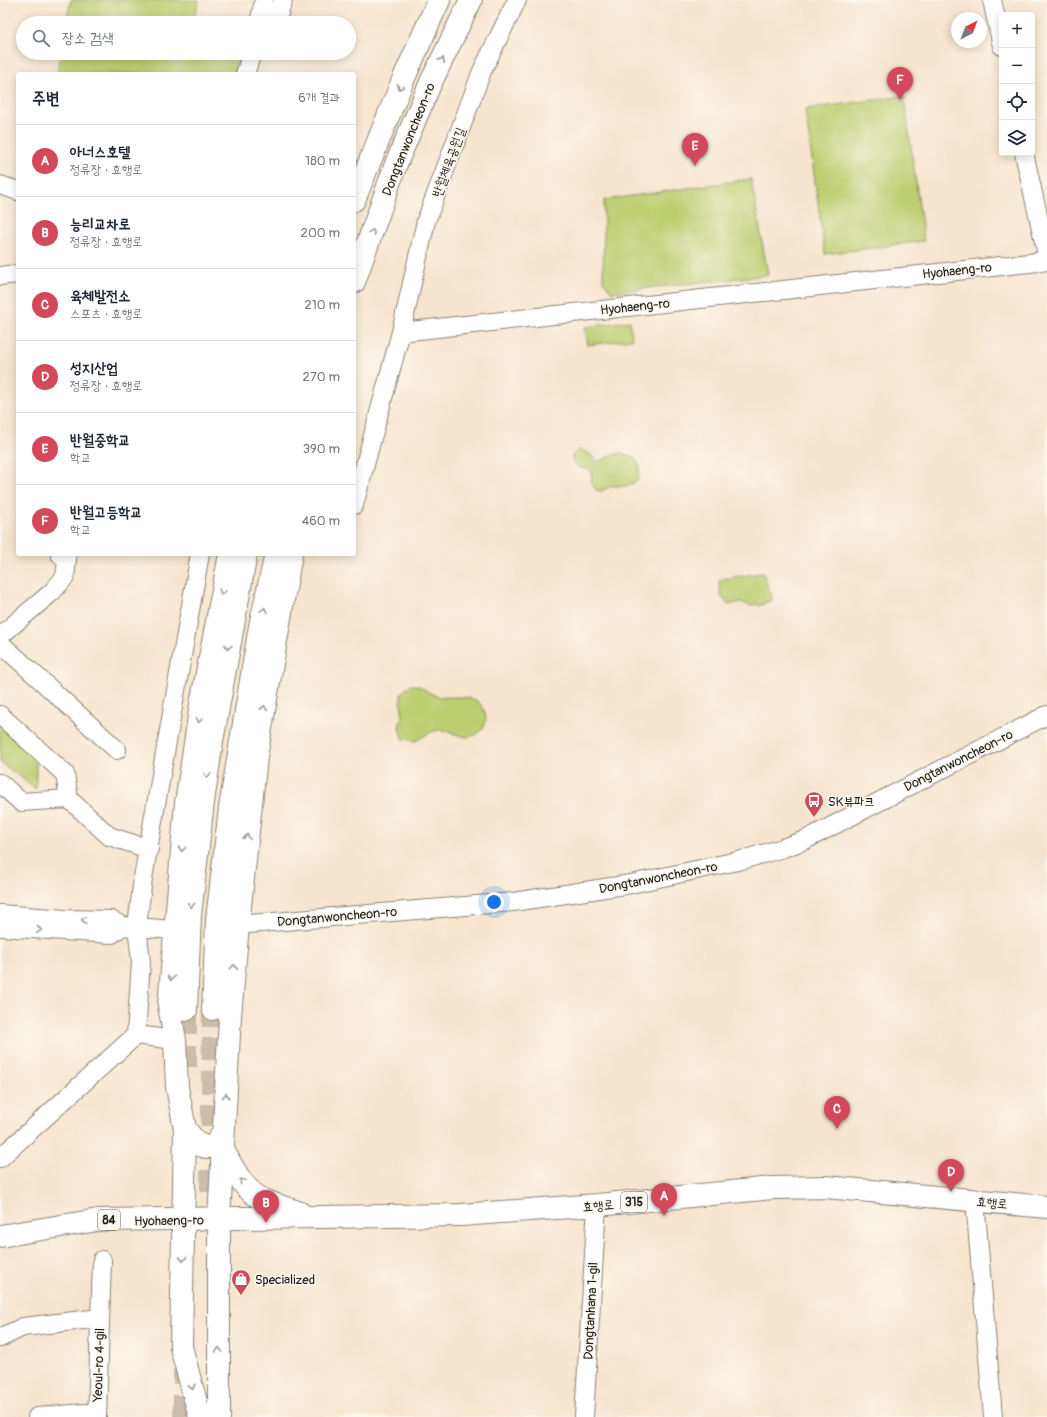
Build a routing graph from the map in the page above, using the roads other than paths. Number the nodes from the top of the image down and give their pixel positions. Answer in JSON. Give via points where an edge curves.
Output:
{"nodes":[{"id":1,"x":264,"y":0,"type":"edge"},
{"id":2,"x":283,"y":0,"type":"edge"},
{"id":3,"x":439,"y":0,"type":"edge"},
{"id":4,"x":471,"y":0,"type":"edge"},
{"id":5,"x":517,"y":0,"type":"edge"},
{"id":6,"x":992,"y":0,"type":"edge"},
{"id":7,"x":261,"y":16,"type":"edge"},
{"id":8,"x":278,"y":16,"type":"edge"},
{"id":9,"x":999,"y":32,"type":"edge"},
{"id":10,"x":250,"y":60,"type":"edge"},
{"id":11,"x":246,"y":72,"type":"edge"},
{"id":12,"x":1025,"y":156,"type":"edge"},
{"id":13,"x":0,"y":185,"type":"edge"},
{"id":14,"x":16,"y":190,"type":"edge"},
{"id":15,"x":356,"y":195,"type":"edge"},
{"id":16,"x":1047,"y":255,"type":"edge"},
{"id":17,"x":1047,"y":261,"type":"edge"},
{"id":18,"x":16,"y":274,"type":"edge"},
{"id":19,"x":0,"y":276,"type":"edge"},
{"id":20,"x":356,"y":276,"type":"edge"},
{"id":21,"x":401,"y":332,"type":"junction"},
{"id":22,"x":356,"y":498,"type":"edge"},
{"id":23,"x":62,"y":556,"type":"edge"},
{"id":24,"x":200,"y":556,"type":"edge"},
{"id":25,"x":230,"y":556,"type":"edge"},
{"id":26,"x":246,"y":556,"type":"edge"},
{"id":27,"x":276,"y":556,"type":"edge"},
{"id":28,"x":291,"y":556,"type":"edge"},
{"id":29,"x":0,"y":636,"type":"edge"},
{"id":30,"x":0,"y":643,"type":"edge"},
{"id":31,"x":0,"y":715,"type":"edge"},
{"id":32,"x":1047,"y":715,"type":"edge"},
{"id":33,"x":117,"y":750,"type":"dead end"},
{"id":34,"x":0,"y":783,"type":"edge"},
{"id":35,"x":69,"y":799,"type":"junction"},
{"id":36,"x":149,"y":849,"type":"junction"},
{"id":37,"x":0,"y":914,"type":"edge"},
{"id":38,"x":238,"y":925,"type":"junction"},
{"id":39,"x":129,"y":926,"type":"junction"},
{"id":40,"x":0,"y":928,"type":"edge"},
{"id":41,"x":174,"y":930,"type":"junction"},
{"id":42,"x":213,"y":1009,"type":"tunnel mouth"},
{"id":43,"x":186,"y":1010,"type":"tunnel mouth"},
{"id":44,"x":136,"y":1035,"type":"junction"},
{"id":45,"x":175,"y":1040,"type":"junction"},
{"id":46,"x":185,"y":1129,"type":"junction"},
{"id":47,"x":224,"y":1139,"type":"junction"},
{"id":48,"x":0,"y":1158,"type":"edge"},
{"id":49,"x":975,"y":1200,"type":"junction"},
{"id":50,"x":597,"y":1205,"type":"junction"},
{"id":51,"x":1047,"y":1207,"type":"edge"},
{"id":52,"x":313,"y":1218,"type":"junction"},
{"id":53,"x":219,"y":1219,"type":"junction"},
{"id":54,"x":183,"y":1220,"type":"junction"},
{"id":55,"x":0,"y":1236,"type":"edge"},
{"id":56,"x":102,"y":1260,"type":"dead end"},
{"id":57,"x":100,"y":1318,"type":"junction"},
{"id":58,"x":0,"y":1338,"type":"edge"},
{"id":59,"x":97,"y":1414,"type":"edge"},
{"id":60,"x":38,"y":1417,"type":"edge"},
{"id":61,"x":200,"y":1417,"type":"edge"},
{"id":62,"x":219,"y":1417,"type":"edge"},
{"id":63,"x":584,"y":1417,"type":"edge"},
{"id":64,"x":993,"y":1417,"type":"edge"}],
"edges":[{"from":1,"to":7,"type":"street"},
{"from":2,"to":8,"type":"street"},
{"from":3,"to":15,"type":"main road","name":"Dongtanwoncheon-ro","one_way":true},
{"from":20,"to":4,"type":"main road","name":"Dongtanwoncheon-ro","one_way":true,"via":[[399,157],[431,82]]},
{"from":5,"to":21,"type":"street","name":"반월체육공원길","via":[[482,71],[426,221]]},
{"from":6,"to":9,"type":"street"},
{"from":10,"to":11,"type":"street"},
{"from":12,"to":16,"type":"street"},
{"from":13,"to":14,"type":"street"},
{"from":17,"to":21,"type":"street","name":"Hyohaeng-ro"},
{"from":18,"to":19,"type":"street"},
{"from":21,"to":22,"type":"street"},
{"from":23,"to":29,"type":"street","via":[[67,560],[65,576],[52,592]]},
{"from":24,"to":36,"type":"street"},
{"from":25,"to":41,"type":"main road","one_way":true,"via":[[201,704],[187,796]]},
{"from":26,"to":43,"type":"main road","one_way":true,"via":[[203,802],[190,915]]},
{"from":42,"to":27,"type":"main road","one_way":true,"via":[[217,920],[230,808],[259,634]]},
{"from":38,"to":28,"type":"main road","one_way":true,"via":[[256,757]]},
{"from":30,"to":33,"type":"street"},
{"from":31,"to":35,"type":"street","via":[[65,774]]},
{"from":32,"to":38,"type":"street","name":"Dongtanwoncheon-ro","via":[[805,840],[742,860],[631,884],[514,902]]},
{"from":34,"to":35,"type":"street","via":[[21,802]]},
{"from":35,"to":36,"type":"street","via":[[109,836]]},
{"from":36,"to":39,"type":"street"},
{"from":39,"to":37,"type":"street","one_way":true,"via":[[111,920]]},
{"from":47,"to":38,"type":"main road","one_way":true},
{"from":40,"to":39,"type":"street","one_way":true,"via":[[112,934]]},
{"from":39,"to":41,"type":"street"},
{"from":39,"to":44,"type":"street","via":[[141,962]]},
{"from":41,"to":45,"type":"main road","one_way":true,"via":[[169,1005]]},
{"from":44,"to":45,"type":"street"},
{"from":44,"to":48,"type":"street"},
{"from":45,"to":46,"type":"main road","via":[[177,1087]]},
{"from":46,"to":47,"type":"main road","via":[[201,1146],[208,1147]]},
{"from":46,"to":54,"type":"main road"},
{"from":52,"to":47,"type":"main road","one_way":true,"via":[[261,1198],[250,1191],[239,1178]]},
{"from":47,"to":53,"type":"main road"},
{"from":49,"to":50,"type":"main road","name":"효행로","number":"315","via":[[826,1187],[773,1188]]},
{"from":49,"to":51,"type":"main road","name":"효행로","number":"315"},
{"from":49,"to":64,"type":"street"},
{"from":50,"to":52,"type":"main road","name":"효행로","number":"315","via":[[461,1215]]},
{"from":50,"to":63,"type":"street","name":"Dongtanhana 1-gil"},
{"from":52,"to":53,"type":"main road","name":"효행로","number":"315"},
{"from":53,"to":54,"type":"main road","name":"Hyohaeng-ro","number":"84"},
{"from":62,"to":53,"type":"main road","one_way":true},
{"from":54,"to":55,"type":"main road","name":"Hyohaeng-ro","number":"84","via":[[98,1220]]},
{"from":54,"to":61,"type":"main road","one_way":true,"via":[[181,1346]]},
{"from":56,"to":57,"type":"street","name":"Yeoul-ro 4-gil"},
{"from":57,"to":58,"type":"street","name":"Yeoul-ro 4-gil","via":[[23,1327]]},
{"from":57,"to":59,"type":"street","name":"Yeoul-ro 4-gil"},
{"from":59,"to":60,"type":"street","name":"Yeoul-ro 4-gil"}]}
